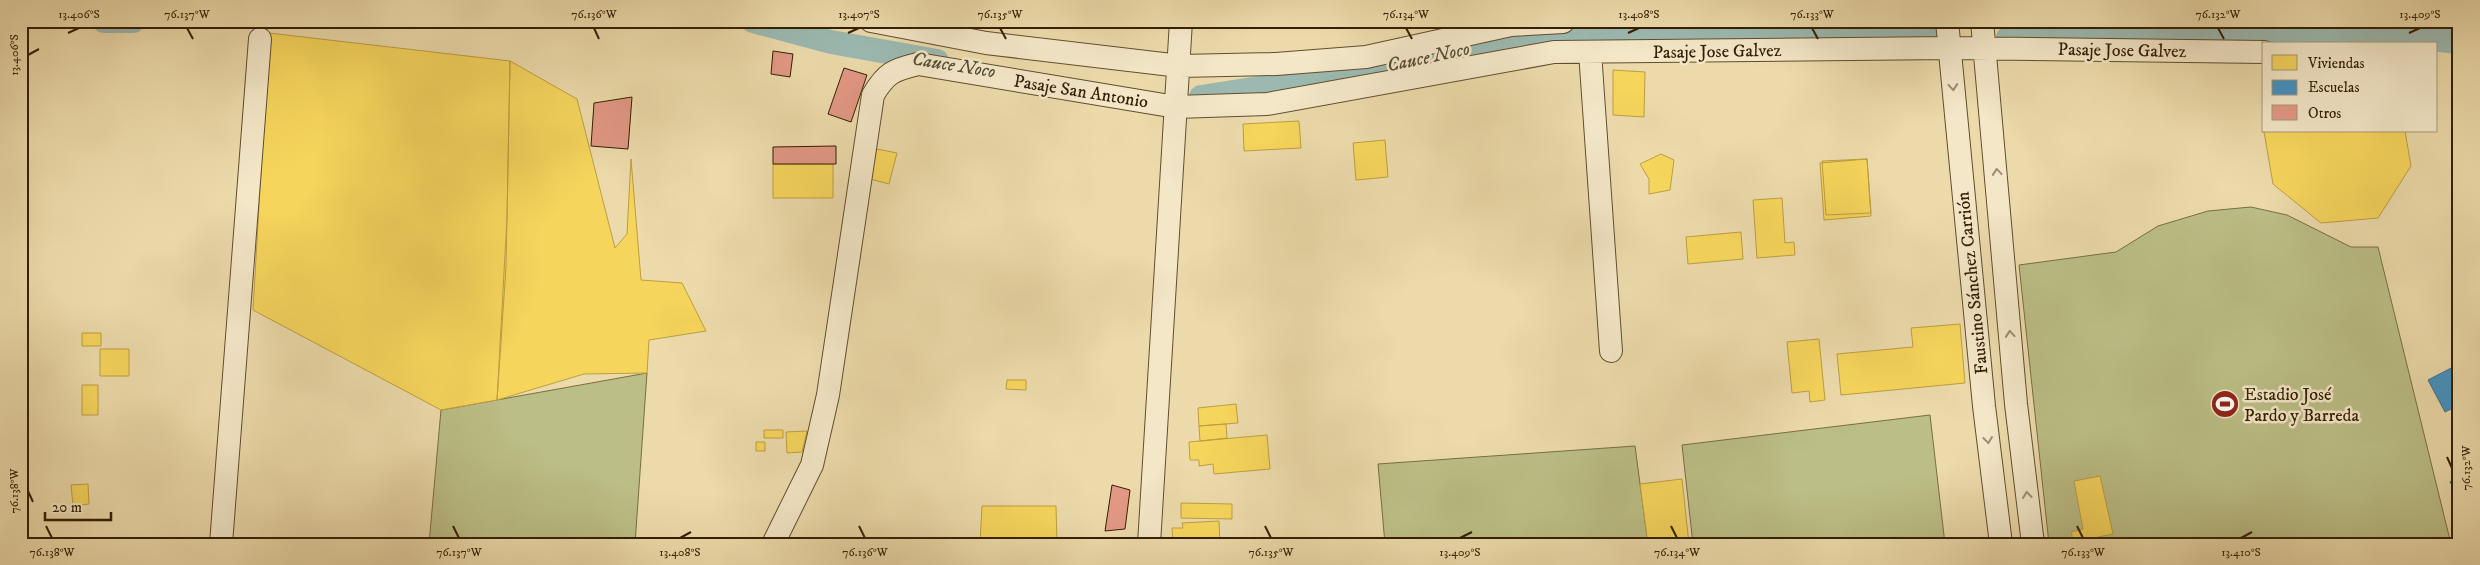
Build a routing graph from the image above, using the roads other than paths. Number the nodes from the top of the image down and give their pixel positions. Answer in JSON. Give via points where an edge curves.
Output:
{"nodes":[{"id":1,"x":871,"y":21,"type":"edge"},
{"id":2,"x":1181,"y":21,"type":"edge"},
{"id":3,"x":1947,"y":21,"type":"edge"},
{"id":4,"x":1982,"y":21,"type":"edge"},
{"id":5,"x":1563,"y":22,"type":"edge"},
{"id":6,"x":260,"y":39,"type":"dead end"},
{"id":7,"x":1950,"y":48,"type":"junction"},
{"id":8,"x":1986,"y":49,"type":"junction"},
{"id":9,"x":1590,"y":52,"type":"junction"},
{"id":10,"x":2262,"y":52,"type":"edge"},
{"id":11,"x":1180,"y":66,"type":"junction"},
{"id":12,"x":1176,"y":107,"type":"junction"},
{"id":13,"x":1611,"y":352,"type":"dead end"},
{"id":14,"x":2016,"y":404,"type":"junction"},
{"id":15,"x":1984,"y":406,"type":"junction"},
{"id":16,"x":222,"y":544,"type":"edge"},
{"id":17,"x":773,"y":544,"type":"edge"},
{"id":18,"x":1149,"y":544,"type":"edge"},
{"id":19,"x":2000,"y":544,"type":"edge"},
{"id":20,"x":2033,"y":544,"type":"edge"}],
"edges":[{"from":1,"to":11,"type":"street","via":[[986,43]]},
{"from":2,"to":11,"type":"street"},
{"from":3,"to":7,"type":"street","name":"Faustino Sánchez Carrión"},
{"from":4,"to":8,"type":"street","name":"Faustino Sánchez Carrión"},
{"from":5,"to":11,"type":"street","via":[[1512,24],[1366,57],[1276,64]]},
{"from":6,"to":16,"type":"street"},
{"from":7,"to":8,"type":"street","name":"Pasaje Jose Galvez"},
{"from":7,"to":9,"type":"street","name":"Pasaje Jose Galvez"},
{"from":7,"to":15,"type":"street","name":"Faustino Sánchez Carrión","one_way":true},
{"from":8,"to":10,"type":"street","name":"Pasaje Jose Galvez"},
{"from":14,"to":8,"type":"street","name":"Faustino Sánchez Carrión","one_way":true},
{"from":9,"to":12,"type":"street","name":"Pasaje Jose Galvez","via":[[1554,52],[1267,104]]},
{"from":9,"to":13,"type":"street"},
{"from":11,"to":12,"type":"street"},
{"from":12,"to":17,"type":"street","name":"Pasaje San Antonio","via":[[918,64],[898,69],[883,78],[874,95],[828,395],[812,465]]},
{"from":12,"to":18,"type":"street"},
{"from":14,"to":15,"type":"street"},
{"from":20,"to":14,"type":"street","name":"Faustino Sánchez Carrión","one_way":true},
{"from":15,"to":19,"type":"street","name":"Faustino Sánchez Carrión","one_way":true}]}
